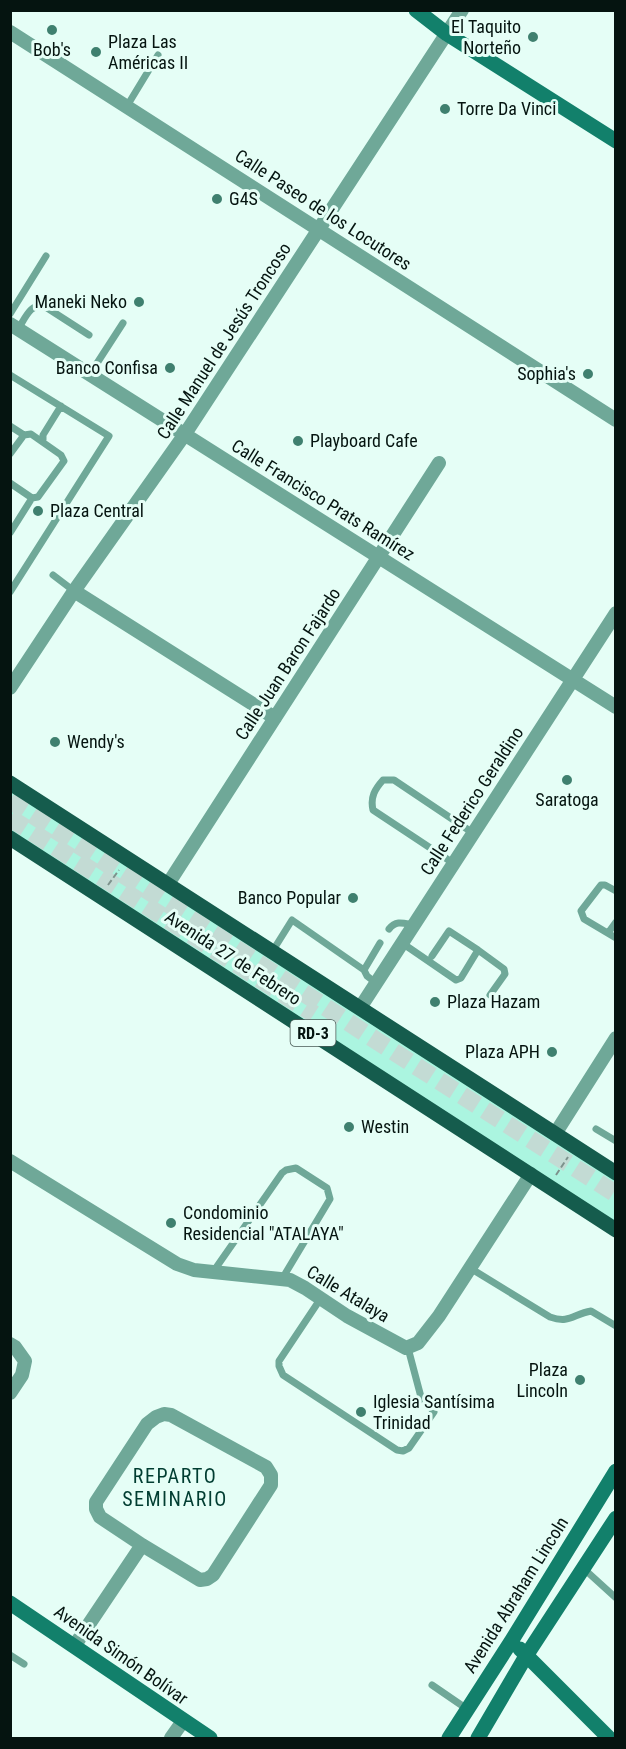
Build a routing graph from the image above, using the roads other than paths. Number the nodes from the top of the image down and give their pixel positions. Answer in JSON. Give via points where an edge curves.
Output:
{"nodes":[{"id":1,"x":416,"y":10,"type":"edge"},
{"id":2,"x":462,"y":10,"type":"edge"},
{"id":3,"x":10,"y":32,"type":"edge"},
{"id":4,"x":447,"y":34,"type":"junction"},
{"id":5,"x":158,"y":55,"type":"dead end"},
{"id":6,"x":127,"y":106,"type":"junction"},
{"id":7,"x":615,"y":141,"type":"edge"},
{"id":8,"x":319,"y":228,"type":"junction"},
{"id":9,"x":46,"y":256,"type":"dead end"},
{"id":10,"x":10,"y":314,"type":"edge"},
{"id":11,"x":123,"y":323,"type":"dead end"},
{"id":12,"x":14,"y":326,"type":"edge"},
{"id":13,"x":88,"y":334,"type":"dead end"},
{"id":14,"x":90,"y":374,"type":"junction"},
{"id":15,"x":10,"y":375,"type":"edge"},
{"id":16,"x":61,"y":406,"type":"junction"},
{"id":17,"x":615,"y":420,"type":"edge"},
{"id":18,"x":10,"y":426,"type":"edge"},
{"id":19,"x":185,"y":434,"type":"junction"},
{"id":20,"x":24,"y":435,"type":"junction"},
{"id":21,"x":43,"y":440,"type":"junction"},
{"id":22,"x":10,"y":454,"type":"edge"},
{"id":23,"x":439,"y":463,"type":"dead end"},
{"id":24,"x":10,"y":483,"type":"edge"},
{"id":25,"x":32,"y":498,"type":"junction"},
{"id":26,"x":10,"y":533,"type":"edge"},
{"id":27,"x":378,"y":557,"type":"junction"},
{"id":28,"x":53,"y":575,"type":"dead end"},
{"id":29,"x":74,"y":591,"type":"junction"},
{"id":30,"x":10,"y":592,"type":"edge"},
{"id":31,"x":615,"y":613,"type":"edge"},
{"id":32,"x":572,"y":680,"type":"junction"},
{"id":33,"x":10,"y":688,"type":"edge"},
{"id":34,"x":615,"y":707,"type":"edge"},
{"id":35,"x":275,"y":718,"type":"junction"},
{"id":36,"x":10,"y":783,"type":"edge"},
{"id":37,"x":473,"y":833,"type":"junction"},
{"id":38,"x":10,"y":838,"type":"edge"},
{"id":39,"x":453,"y":863,"type":"junction"},
{"id":40,"x":168,"y":884,"type":"junction"},
{"id":41,"x":615,"y":891,"type":"edge"},
{"id":42,"x":615,"y":922,"type":"edge"},
{"id":43,"x":413,"y":925,"type":"junction"},
{"id":44,"x":389,"y":929,"type":"dead end"},
{"id":45,"x":608,"y":933,"type":"junction"},
{"id":46,"x":615,"y":938,"type":"edge"},
{"id":47,"x":380,"y":943,"type":"dead end"},
{"id":48,"x":402,"y":944,"type":"junction"},
{"id":49,"x":478,"y":950,"type":"junction"},
{"id":50,"x":272,"y":952,"type":"junction"},
{"id":51,"x":432,"y":956,"type":"dead end"},
{"id":52,"x":364,"y":970,"type":"junction"},
{"id":53,"x":376,"y":983,"type":"junction"},
{"id":54,"x":490,"y":995,"type":"dead end"},
{"id":55,"x":360,"y":1008,"type":"junction"},
{"id":56,"x":615,"y":1038,"type":"edge"},
{"id":57,"x":596,"y":1129,"type":"dead end"},
{"id":58,"x":555,"y":1134,"type":"junction"},
{"id":59,"x":615,"y":1141,"type":"edge"},
{"id":60,"x":10,"y":1161,"type":"edge"},
{"id":61,"x":615,"y":1173,"type":"edge"},
{"id":62,"x":531,"y":1174,"type":"junction"},
{"id":63,"x":615,"y":1230,"type":"edge"},
{"id":64,"x":470,"y":1268,"type":"junction"},
{"id":65,"x":213,"y":1272,"type":"junction"},
{"id":66,"x":282,"y":1279,"type":"junction"},
{"id":67,"x":321,"y":1298,"type":"junction"},
{"id":68,"x":615,"y":1326,"type":"edge"},
{"id":69,"x":10,"y":1344,"type":"edge"},
{"id":70,"x":408,"y":1348,"type":"junction"},
{"id":71,"x":10,"y":1393,"type":"edge"},
{"id":72,"x":615,"y":1471,"type":"edge"},
{"id":73,"x":615,"y":1518,"type":"edge"},
{"id":74,"x":142,"y":1545,"type":"junction"},
{"id":75,"x":583,"y":1568,"type":"junction"},
{"id":76,"x":615,"y":1598,"type":"edge"},
{"id":77,"x":10,"y":1603,"type":"edge"},
{"id":78,"x":512,"y":1640,"type":"junction"},
{"id":79,"x":75,"y":1646,"type":"junction"},
{"id":80,"x":10,"y":1655,"type":"edge"},
{"id":81,"x":526,"y":1656,"type":"junction"},
{"id":82,"x":24,"y":1665,"type":"dead end"},
{"id":83,"x":432,"y":1685,"type":"dead end"},
{"id":84,"x":468,"y":1709,"type":"junction"},
{"id":85,"x":183,"y":1721,"type":"junction"},
{"id":86,"x":171,"y":1738,"type":"edge"},
{"id":87,"x":210,"y":1738,"type":"edge"},
{"id":88,"x":449,"y":1738,"type":"edge"},
{"id":89,"x":478,"y":1738,"type":"edge"},
{"id":90,"x":609,"y":1738,"type":"edge"}],
"edges":[{"from":1,"to":4,"type":"main road"},
{"from":2,"to":4,"type":"street","name":"Calle Manuel de Jesús Troncoso"},
{"from":3,"to":6,"type":"street","name":"Calle Paseo de los Locutores"},
{"from":4,"to":7,"type":"main road"},
{"from":4,"to":8,"type":"street","name":"Calle Manuel de Jesús Troncoso"},
{"from":5,"to":6,"type":"lane"},
{"from":6,"to":8,"type":"street","name":"Calle Paseo de los Locutores"},
{"from":8,"to":17,"type":"street","name":"Calle Paseo de los Locutores"},
{"from":8,"to":19,"type":"street","name":"Calle Manuel de Jesús Troncoso"},
{"from":9,"to":10,"type":"lane"},
{"from":11,"to":14,"type":"lane"},
{"from":12,"to":13,"type":"lane","via":[[38,305]]},
{"from":12,"to":14,"type":"street","name":"Calle Francisco Prats Ramírez"},
{"from":14,"to":19,"type":"street","name":"Calle Francisco Prats Ramírez"},
{"from":15,"to":16,"type":"lane"},
{"from":16,"to":21,"type":"lane"},
{"from":16,"to":30,"type":"lane","via":[[109,436]]},
{"from":18,"to":20,"type":"lane"},
{"from":19,"to":27,"type":"street","name":"Calle Francisco Prats Ramírez"},
{"from":19,"to":29,"type":"street","name":"Calle Manuel de Jesús Troncoso"},
{"from":20,"to":21,"type":"lane"},
{"from":20,"to":22,"type":"lane"},
{"from":21,"to":25,"type":"lane","via":[[64,460],[41,495]]},
{"from":23,"to":27,"type":"street","name":"Calle Juan Baron Fajardo"},
{"from":24,"to":25,"type":"lane"},
{"from":25,"to":26,"type":"lane"},
{"from":27,"to":32,"type":"street","name":"Calle Francisco Prats Ramírez"},
{"from":27,"to":35,"type":"street","name":"Calle Juan Baron Fajardo"},
{"from":28,"to":29,"type":"lane"},
{"from":29,"to":33,"type":"street","name":"Calle Manuel de Jesús Troncoso"},
{"from":29,"to":35,"type":"street"},
{"from":31,"to":32,"type":"street","name":"Calle Federico Geraldino"},
{"from":32,"to":34,"type":"street","name":"Calle Francisco Prats Ramírez"},
{"from":32,"to":37,"type":"street","name":"Calle Federico Geraldino"},
{"from":35,"to":40,"type":"street","name":"Calle Juan Baron Fajardo"},
{"from":36,"to":40,"type":"main road","name":"Avenida 27 de Febrero","number":"RD-3"},
{"from":37,"to":39,"type":"street","name":"Calle Federico Geraldino"},
{"from":37,"to":39,"type":"lane","via":[[394,780],[383,780],[375,789],[373,810]]},
{"from":38,"to":62,"type":"main road","name":"Avenida 27 de Febrero","number":"RD-3"},
{"from":39,"to":43,"type":"street","name":"Calle Federico Geraldino"},
{"from":40,"to":50,"type":"main road","name":"Avenida 27 de Febrero","number":"RD-3"},
{"from":41,"to":45,"type":"lane","via":[[600,885],[581,911],[584,919]]},
{"from":42,"to":45,"type":"lane"},
{"from":43,"to":44,"type":"lane","via":[[400,922]]},
{"from":43,"to":48,"type":"street","name":"Calle Federico Geraldino"},
{"from":45,"to":46,"type":"lane"},
{"from":47,"to":52,"type":"lane"},
{"from":48,"to":49,"type":"lane","via":[[456,980]]},
{"from":48,"to":53,"type":"street","name":"Calle Federico Geraldino"},
{"from":49,"to":51,"type":"lane","via":[[449,931]]},
{"from":49,"to":54,"type":"lane","via":[[504,969],[505,974]]},
{"from":50,"to":52,"type":"lane","via":[[292,920]]},
{"from":50,"to":55,"type":"main road","name":"Avenida 27 de Febrero","number":"RD-3"},
{"from":52,"to":53,"type":"lane"},
{"from":53,"to":55,"type":"street","name":"Calle Federico Geraldino"},
{"from":55,"to":58,"type":"main road","name":"Avenida 27 de Febrero","number":"RD-3"},
{"from":56,"to":58,"type":"street"},
{"from":57,"to":59,"type":"lane"},
{"from":58,"to":61,"type":"main road","name":"Avenida 27 de Febrero","number":"RD-3"},
{"from":60,"to":65,"type":"street","name":"Calle Atalaya","via":[[177,1264]]},
{"from":62,"to":63,"type":"main road","name":"Avenida 27 de Febrero","number":"RD-3"},
{"from":62,"to":64,"type":"street"},
{"from":64,"to":68,"type":"lane","via":[[550,1317],[570,1320],[591,1311]]},
{"from":64,"to":70,"type":"street","via":[[439,1316],[418,1343]]},
{"from":65,"to":66,"type":"street","name":"Calle Atalaya"},
{"from":65,"to":66,"type":"lane","via":[[282,1173],[296,1168],[327,1188],[330,1199]]},
{"from":66,"to":67,"type":"street","name":"Calle Atalaya"},
{"from":67,"to":70,"type":"street","name":"Calle Atalaya"},
{"from":67,"to":70,"type":"lane","via":[[279,1361],[280,1371],[403,1451],[410,1448],[434,1413],[421,1397]]},
{"from":69,"to":71,"type":"street","via":[[25,1360],[22,1376]]},
{"from":72,"to":78,"type":"main road","name":"Avenida Abraham Lincoln"},
{"from":73,"to":75,"type":"main road"},
{"from":74,"to":74,"type":"street","via":[[200,1580],[207,1579],[271,1485],[271,1475],[266,1467],[171,1415],[156,1417],[147,1424],[96,1502],[100,1517]]},
{"from":74,"to":79,"type":"street"},
{"from":75,"to":76,"type":"lane"},
{"from":75,"to":81,"type":"main road"},
{"from":77,"to":79,"type":"main road","name":"Avenida Simón Bolívar"},
{"from":78,"to":81,"type":"main road"},
{"from":78,"to":84,"type":"main road","name":"Avenida Abraham Lincoln"},
{"from":79,"to":85,"type":"main road","name":"Avenida Simón Bolívar"},
{"from":80,"to":82,"type":"lane"},
{"from":81,"to":89,"type":"main road"},
{"from":81,"to":90,"type":"main road"},
{"from":83,"to":84,"type":"lane"},
{"from":84,"to":88,"type":"main road","name":"Avenida Abraham Lincoln"},
{"from":85,"to":86,"type":"street"},
{"from":85,"to":87,"type":"main road","name":"Avenida Simón Bolívar"}]}
